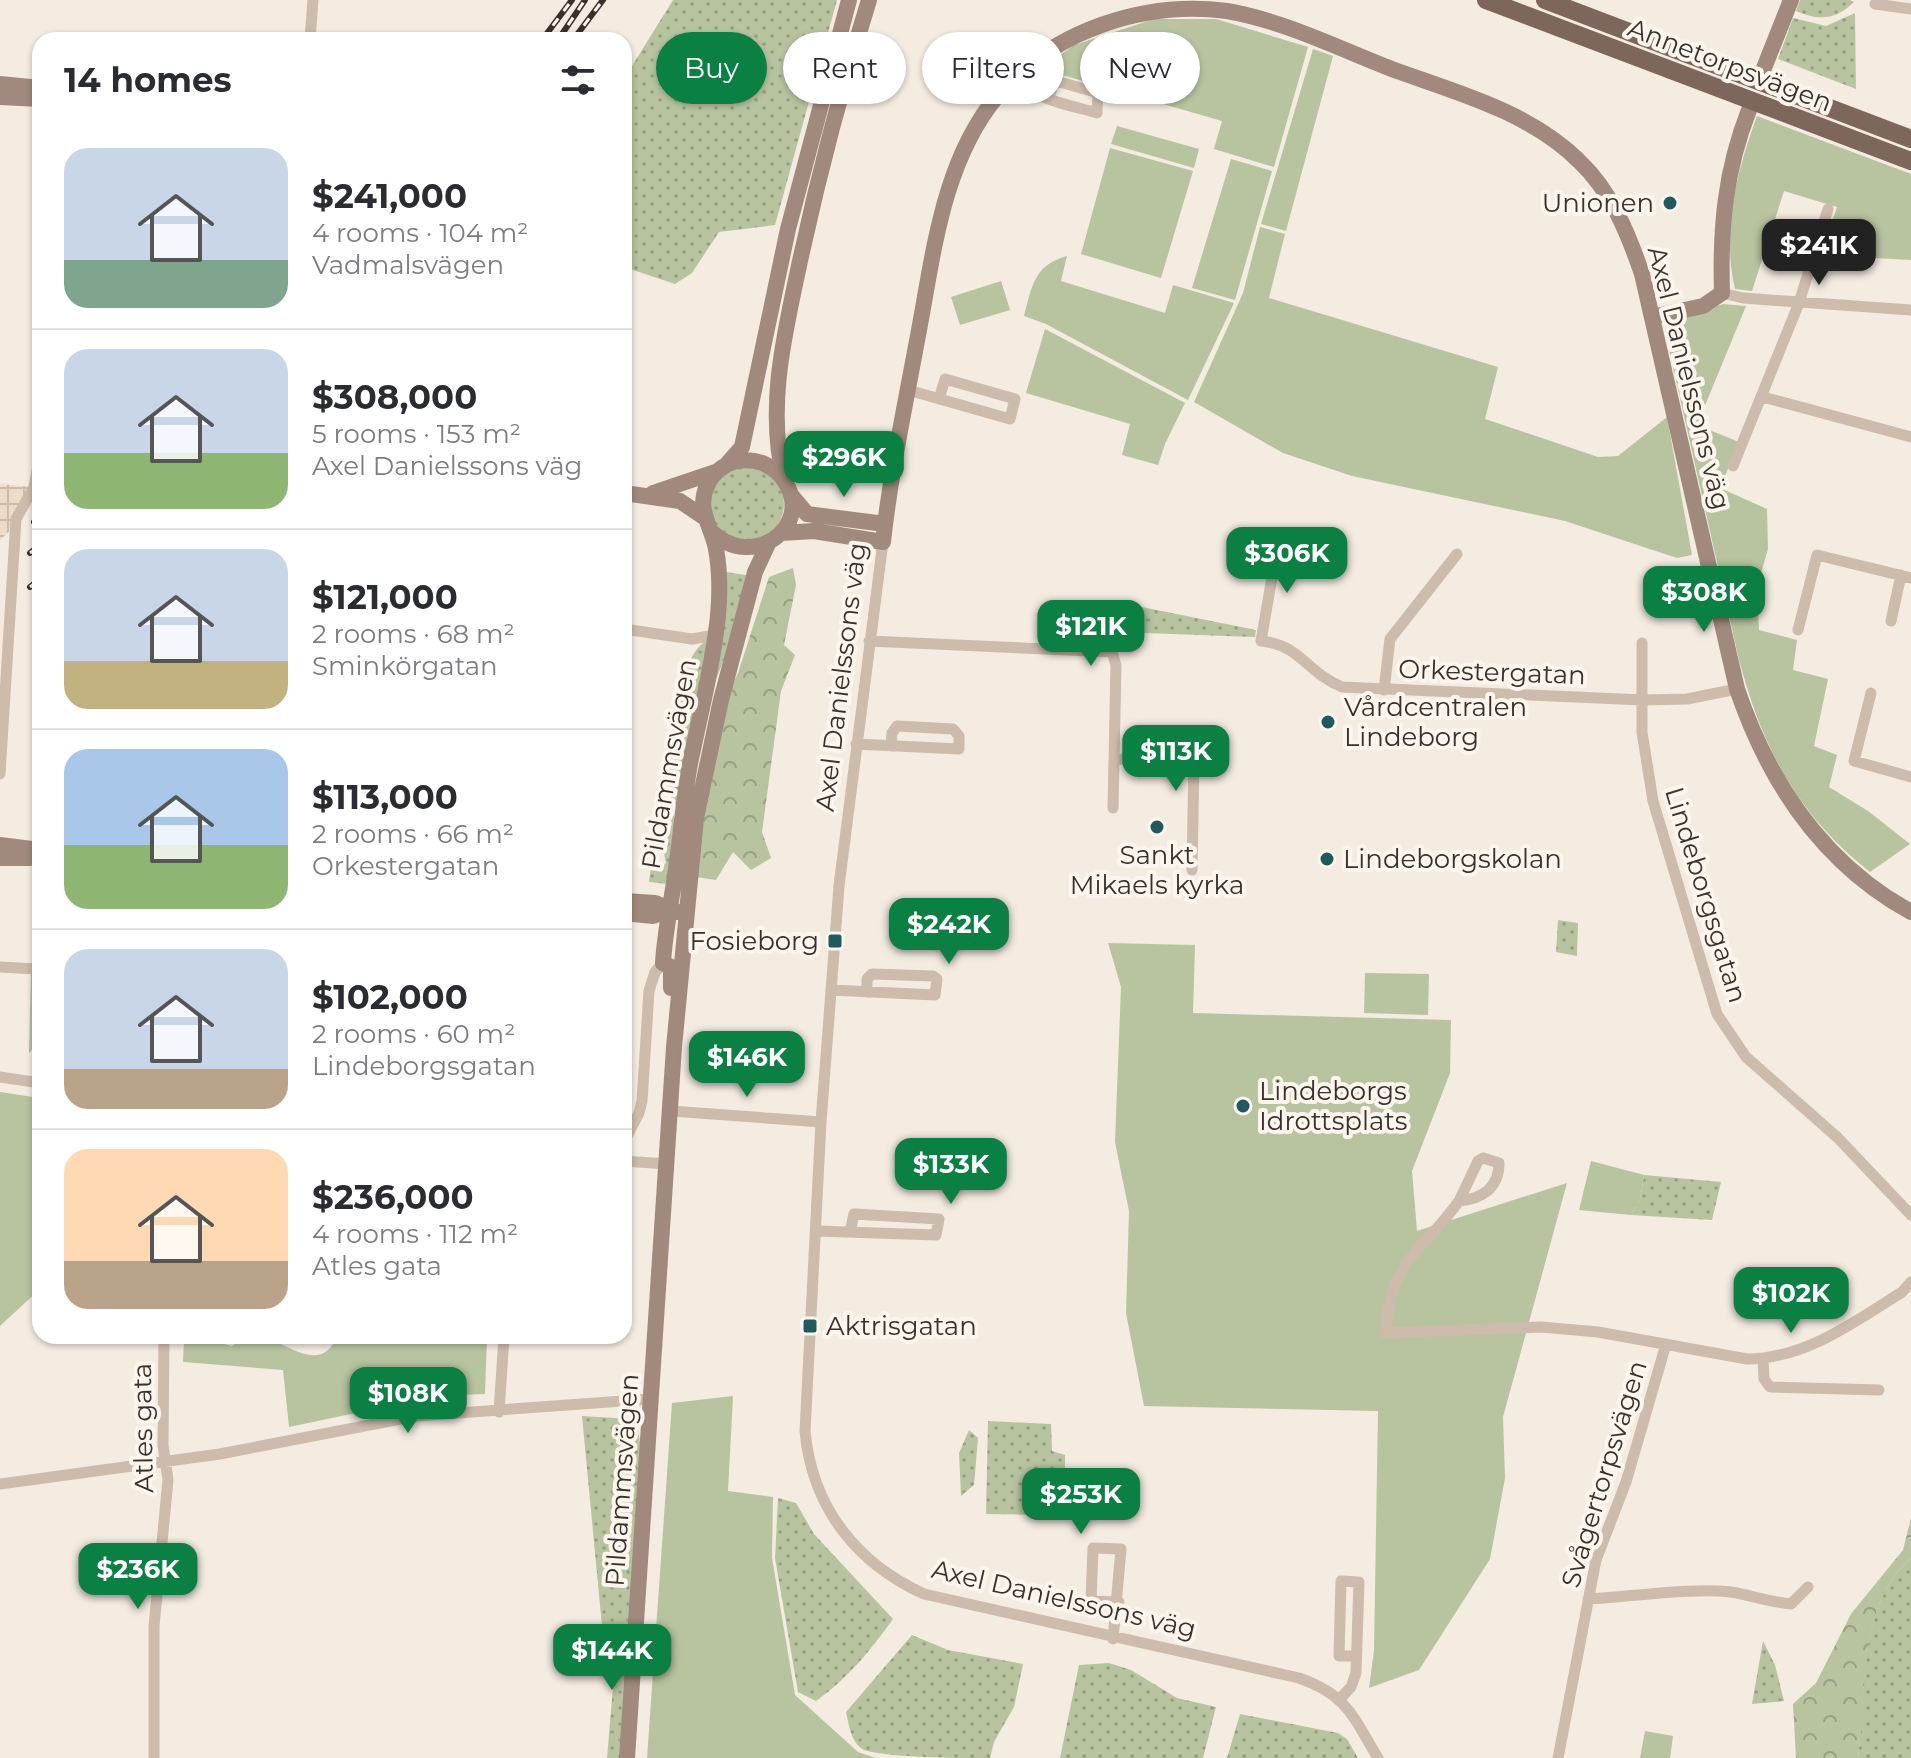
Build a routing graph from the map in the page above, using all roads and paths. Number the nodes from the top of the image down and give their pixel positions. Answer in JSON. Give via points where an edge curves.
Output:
{"nodes":[{"id":1,"x":313,"y":0,"type":"edge"},
{"id":2,"x":849,"y":0,"type":"edge"},
{"id":3,"x":869,"y":0,"type":"edge"},
{"id":4,"x":1545,"y":0,"type":"edge"},
{"id":5,"x":1791,"y":0,"type":"edge"},
{"id":6,"x":1488,"y":1,"type":"edge"},
{"id":7,"x":1875,"y":4,"type":"dead end"},
{"id":8,"x":1911,"y":9,"type":"edge"},
{"id":9,"x":311,"y":32,"type":"edge"},
{"id":10,"x":1064,"y":42,"type":"edge"},
{"id":11,"x":1762,"y":73,"type":"dead end"},
{"id":12,"x":0,"y":84,"type":"edge"},
{"id":13,"x":32,"y":87,"type":"edge"},
{"id":14,"x":0,"y":97,"type":"edge"},
{"id":15,"x":32,"y":99,"type":"edge"},
{"id":16,"x":992,"y":104,"type":"edge"},
{"id":17,"x":1749,"y":110,"type":"dead end"},
{"id":18,"x":1911,"y":139,"type":"edge"},
{"id":19,"x":1911,"y":161,"type":"edge"},
{"id":20,"x":1828,"y":209,"type":"dead end"},
{"id":21,"x":1722,"y":293,"type":"junction"},
{"id":22,"x":1799,"y":303,"type":"junction"},
{"id":23,"x":1911,"y":310,"type":"edge"},
{"id":24,"x":1652,"y":317,"type":"junction"},
{"id":25,"x":908,"y":390,"type":"junction"},
{"id":26,"x":1763,"y":397,"type":"junction"},
{"id":27,"x":939,"y":399,"type":"junction"},
{"id":28,"x":1911,"y":437,"type":"edge"},
{"id":29,"x":1733,"y":466,"type":"dead end"},
{"id":30,"x":721,"y":468,"type":"junction"},
{"id":31,"x":788,"y":487,"type":"junction"},
{"id":32,"x":32,"y":491,"type":"edge"},
{"id":33,"x":632,"y":494,"type":"edge"},
{"id":34,"x":643,"y":495,"type":"junction"},
{"id":35,"x":885,"y":524,"type":"junction"},
{"id":36,"x":708,"y":525,"type":"junction"},
{"id":37,"x":774,"y":538,"type":"junction"},
{"id":38,"x":1302,"y":540,"type":"dead end"},
{"id":39,"x":883,"y":542,"type":"junction"},
{"id":40,"x":1457,"y":554,"type":"dead end"},
{"id":41,"x":1906,"y":577,"type":"edge"},
{"id":42,"x":1891,"y":621,"type":"dead end"},
{"id":43,"x":632,"y":630,"type":"edge"},
{"id":44,"x":1798,"y":630,"type":"dead end"},
{"id":45,"x":715,"y":635,"type":"junction"},
{"id":46,"x":869,"y":641,"type":"junction"},
{"id":47,"x":1642,"y":643,"type":"dead end"},
{"id":48,"x":1737,"y":689,"type":"junction"},
{"id":49,"x":1384,"y":690,"type":"junction"},
{"id":50,"x":1871,"y":693,"type":"dead end"},
{"id":51,"x":1643,"y":700,"type":"junction"},
{"id":52,"x":856,"y":744,"type":"junction"},
{"id":53,"x":891,"y":746,"type":"junction"},
{"id":54,"x":1114,"y":756,"type":"junction"},
{"id":55,"x":0,"y":774,"type":"edge"},
{"id":56,"x":1911,"y":777,"type":"edge"},
{"id":57,"x":1113,"y":808,"type":"dead end"},
{"id":58,"x":0,"y":845,"type":"edge"},
{"id":59,"x":32,"y":849,"type":"edge"},
{"id":60,"x":0,"y":858,"type":"edge"},
{"id":61,"x":32,"y":858,"type":"edge"},
{"id":62,"x":1192,"y":870,"type":"dead end"},
{"id":63,"x":632,"y":902,"type":"edge"},
{"id":64,"x":668,"y":911,"type":"junction"},
{"id":65,"x":1911,"y":912,"type":"edge"},
{"id":66,"x":632,"y":914,"type":"edge"},
{"id":67,"x":687,"y":914,"type":"junction"},
{"id":68,"x":663,"y":963,"type":"junction"},
{"id":69,"x":0,"y":967,"type":"edge"},
{"id":70,"x":32,"y":969,"type":"edge"},
{"id":71,"x":831,"y":990,"type":"junction"},
{"id":72,"x":867,"y":992,"type":"junction"},
{"id":73,"x":674,"y":1047,"type":"junction"},
{"id":74,"x":0,"y":1077,"type":"edge"},
{"id":75,"x":32,"y":1082,"type":"edge"},
{"id":76,"x":671,"y":1111,"type":"junction"},
{"id":77,"x":821,"y":1122,"type":"junction"},
{"id":78,"x":632,"y":1127,"type":"edge"},
{"id":79,"x":632,"y":1162,"type":"edge"},
{"id":80,"x":667,"y":1164,"type":"junction"},
{"id":81,"x":1459,"y":1201,"type":"dead end"},
{"id":82,"x":1911,"y":1215,"type":"edge"},
{"id":83,"x":816,"y":1231,"type":"junction"},
{"id":84,"x":850,"y":1232,"type":"junction"},
{"id":85,"x":1911,"y":1282,"type":"edge"},
{"id":86,"x":164,"y":1344,"type":"edge"},
{"id":87,"x":503,"y":1344,"type":"edge"},
{"id":88,"x":1666,"y":1344,"type":"junction"},
{"id":89,"x":1763,"y":1359,"type":"junction"},
{"id":90,"x":1879,"y":1390,"type":"dead end"},
{"id":91,"x":651,"y":1399,"type":"junction"},
{"id":92,"x":499,"y":1412,"type":"junction"},
{"id":93,"x":166,"y":1461,"type":"junction"},
{"id":94,"x":0,"y":1484,"type":"edge"},
{"id":95,"x":1808,"y":1587,"type":"dead end"},
{"id":96,"x":1588,"y":1599,"type":"junction"},
{"id":97,"x":1119,"y":1602,"type":"junction"},
{"id":98,"x":637,"y":1629,"type":"junction"},
{"id":99,"x":1113,"y":1639,"type":"junction"},
{"id":100,"x":1356,"y":1656,"type":"junction"},
{"id":101,"x":1340,"y":1699,"type":"junction"},
{"id":102,"x":154,"y":1758,"type":"edge"},
{"id":103,"x":627,"y":1758,"type":"edge"},
{"id":104,"x":636,"y":1758,"type":"edge"},
{"id":105,"x":1378,"y":1758,"type":"edge"},
{"id":106,"x":1558,"y":1758,"type":"edge"}],
"edges":[{"from":1,"to":9,"type":"street"},
{"from":2,"to":30,"type":"main road","name":"Pildammsvägen","via":[[788,229],[742,447]]},
{"from":3,"to":31,"type":"main road","name":"Pildammsvägen","via":[[829,138],[785,332],[777,428]]},
{"from":4,"to":18,"type":"main road","name":"Annetorpsvägen"},
{"from":5,"to":11,"type":"main road"},
{"from":6,"to":19,"type":"main road","name":"Annetorpsvägen"},
{"from":7,"to":8,"type":"street"},
{"from":10,"to":24,"type":"main road","name":"Axel Danielssons väg","via":[[1110,21],[1203,8],[1274,24],[1524,121],[1582,163],[1629,235]]},
{"from":12,"to":13,"type":"main road"},
{"from":14,"to":15,"type":"main road"},
{"from":16,"to":25,"type":"main road","name":"Axel Danielssons väg","via":[[969,139],[946,199]]},
{"from":17,"to":21,"type":"main road","via":[[1724,196]]},
{"from":20,"to":22,"type":"street"},
{"from":21,"to":22,"type":"street"},
{"from":21,"to":24,"type":"main road","via":[[1703,306]]},
{"from":22,"to":23,"type":"street"},
{"from":22,"to":26,"type":"street"},
{"from":24,"to":48,"type":"main road","name":"Axel Danielssons väg"},
{"from":25,"to":27,"type":"street"},
{"from":25,"to":35,"type":"main road","name":"Axel Danielssons väg"},
{"from":26,"to":28,"type":"street"},
{"from":26,"to":29,"type":"street"},
{"from":27,"to":27,"type":"street","via":[[1010,419],[1015,399],[945,379]]},
{"from":30,"to":31,"type":"main road","via":[[739,460],[765,463]]},
{"from":30,"to":34,"type":"main road"},
{"from":30,"to":36,"type":"main road","name":"Pildammsvägen","via":[[704,493]]},
{"from":31,"to":35,"type":"main road","via":[[807,514]]},
{"from":31,"to":37,"type":"main road","name":"Pildammsvägen","via":[[788,521]]},
{"from":32,"to":55,"type":"street","via":[[16,519]]},
{"from":33,"to":34,"type":"main road"},
{"from":34,"to":36,"type":"main road","via":[[680,501]]},
{"from":35,"to":39,"type":"main road","name":"Axel Danielssons väg"},
{"from":36,"to":37,"type":"main road","via":[[738,548]]},
{"from":36,"to":45,"type":"main road","name":"Pildammsvägen","via":[[719,584]]},
{"from":37,"to":39,"type":"main road","via":[[814,531]]},
{"from":37,"to":67,"type":"main road","name":"Pildammsvägen","via":[[755,572],[706,760]]},
{"from":38,"to":49,"type":"street","name":"Orkestergatan","via":[[1283,548],[1275,560],[1261,641],[1289,647],[1325,680],[1342,687]]},
{"from":39,"to":46,"type":"street","name":"Axel Danielssons väg"},
{"from":40,"to":49,"type":"street","via":[[1390,639]]},
{"from":41,"to":42,"type":"street"},
{"from":41,"to":44,"type":"street","via":[[1817,555]]},
{"from":43,"to":45,"type":"street","via":[[692,639]]},
{"from":45,"to":64,"type":"main road","name":"Pildammsvägen"},
{"from":46,"to":52,"type":"street","name":"Axel Danielssons väg"},
{"from":46,"to":54,"type":"street","via":[[1112,652]]},
{"from":47,"to":51,"type":"street","name":"Lindeborgsgatan"},
{"from":48,"to":51,"type":"street","name":"Orkestergatan","via":[[1687,699]]},
{"from":48,"to":65,"type":"main road","name":"Axel Danielssons väg","via":[[1762,755],[1792,806],[1869,886]]},
{"from":49,"to":51,"type":"street","name":"Orkestergatan"},
{"from":50,"to":56,"type":"street","via":[[1854,761]]},
{"from":51,"to":82,"type":"street","name":"Lindeborgsgatan","via":[[1645,762],[1653,801],[1724,1028],[1746,1057],[1838,1138]]},
{"from":52,"to":53,"type":"street"},
{"from":52,"to":71,"type":"street","name":"Axel Danielssons väg"},
{"from":53,"to":53,"type":"street","via":[[959,749],[959,736],[953,729],[897,726]]},
{"from":54,"to":57,"type":"street"},
{"from":54,"to":62,"type":"street","via":[[1194,762]]},
{"from":58,"to":59,"type":"main road"},
{"from":60,"to":61,"type":"main road"},
{"from":63,"to":64,"type":"main road","via":[[655,903]]},
{"from":64,"to":66,"type":"main road"},
{"from":64,"to":67,"type":"main road"},
{"from":64,"to":68,"type":"main road","name":"Pildammsvägen"},
{"from":67,"to":73,"type":"main road","name":"Pildammsvägen"},
{"from":68,"to":73,"type":"main road","name":"Pildammsvägen","via":[[671,967]]},
{"from":68,"to":78,"type":"street","via":[[649,991],[639,1113]]},
{"from":69,"to":70,"type":"street"},
{"from":71,"to":72,"type":"street"},
{"from":71,"to":77,"type":"street","name":"Axel Danielssons väg"},
{"from":72,"to":72,"type":"street","via":[[935,995],[937,979],[872,974]]},
{"from":73,"to":76,"type":"main road","name":"Pildammsvägen"},
{"from":74,"to":75,"type":"street"},
{"from":76,"to":77,"type":"street"},
{"from":76,"to":80,"type":"main road","name":"Pildammsvägen"},
{"from":77,"to":83,"type":"street","name":"Axel Danielssons väg"},
{"from":79,"to":80,"type":"street"},
{"from":80,"to":91,"type":"main road","name":"Pildammsvägen"},
{"from":81,"to":88,"type":"street","via":[[1401,1269],[1388,1301],[1385,1333],[1541,1327]]},
{"from":83,"to":84,"type":"street"},
{"from":83,"to":99,"type":"street","name":"Axel Danielssons väg","via":[[805,1431],[816,1485],[841,1530],[886,1575],[924,1594]]},
{"from":84,"to":84,"type":"street","via":[[936,1235],[939,1219],[854,1214]]},
{"from":85,"to":89,"type":"street","via":[[1821,1339],[1788,1355]]},
{"from":86,"to":93,"type":"street","name":"Atles gata"},
{"from":87,"to":92,"type":"street"},
{"from":88,"to":89,"type":"street"},
{"from":88,"to":96,"type":"street","name":"Svågertorpsvägen"},
{"from":89,"to":90,"type":"street","via":[[1770,1387]]},
{"from":91,"to":92,"type":"street"},
{"from":91,"to":98,"type":"main road","name":"Pildammsvägen"},
{"from":92,"to":93,"type":"street","via":[[416,1416]]},
{"from":93,"to":94,"type":"street"},
{"from":93,"to":102,"type":"street","name":"Atles gata","via":[[154,1626]]},
{"from":95,"to":96,"type":"street","via":[[1791,1604],[1712,1592]]},
{"from":96,"to":106,"type":"street","name":"Svågertorpsvägen"},
{"from":97,"to":97,"type":"street","via":[[1121,1549],[1093,1548],[1091,1601]]},
{"from":97,"to":99,"type":"street"},
{"from":98,"to":103,"type":"main road","name":"Pildammsvägen"},
{"from":98,"to":104,"type":"main road","name":"Pildammsvägen"},
{"from":99,"to":101,"type":"street","name":"Axel Danielssons väg","via":[[1299,1678]]},
{"from":100,"to":100,"type":"street","via":[[1359,1582],[1341,1581],[1339,1656]]},
{"from":100,"to":101,"type":"street","via":[[1355,1678]]},
{"from":101,"to":105,"type":"street","name":"Axel Danielssons väg"}]}
